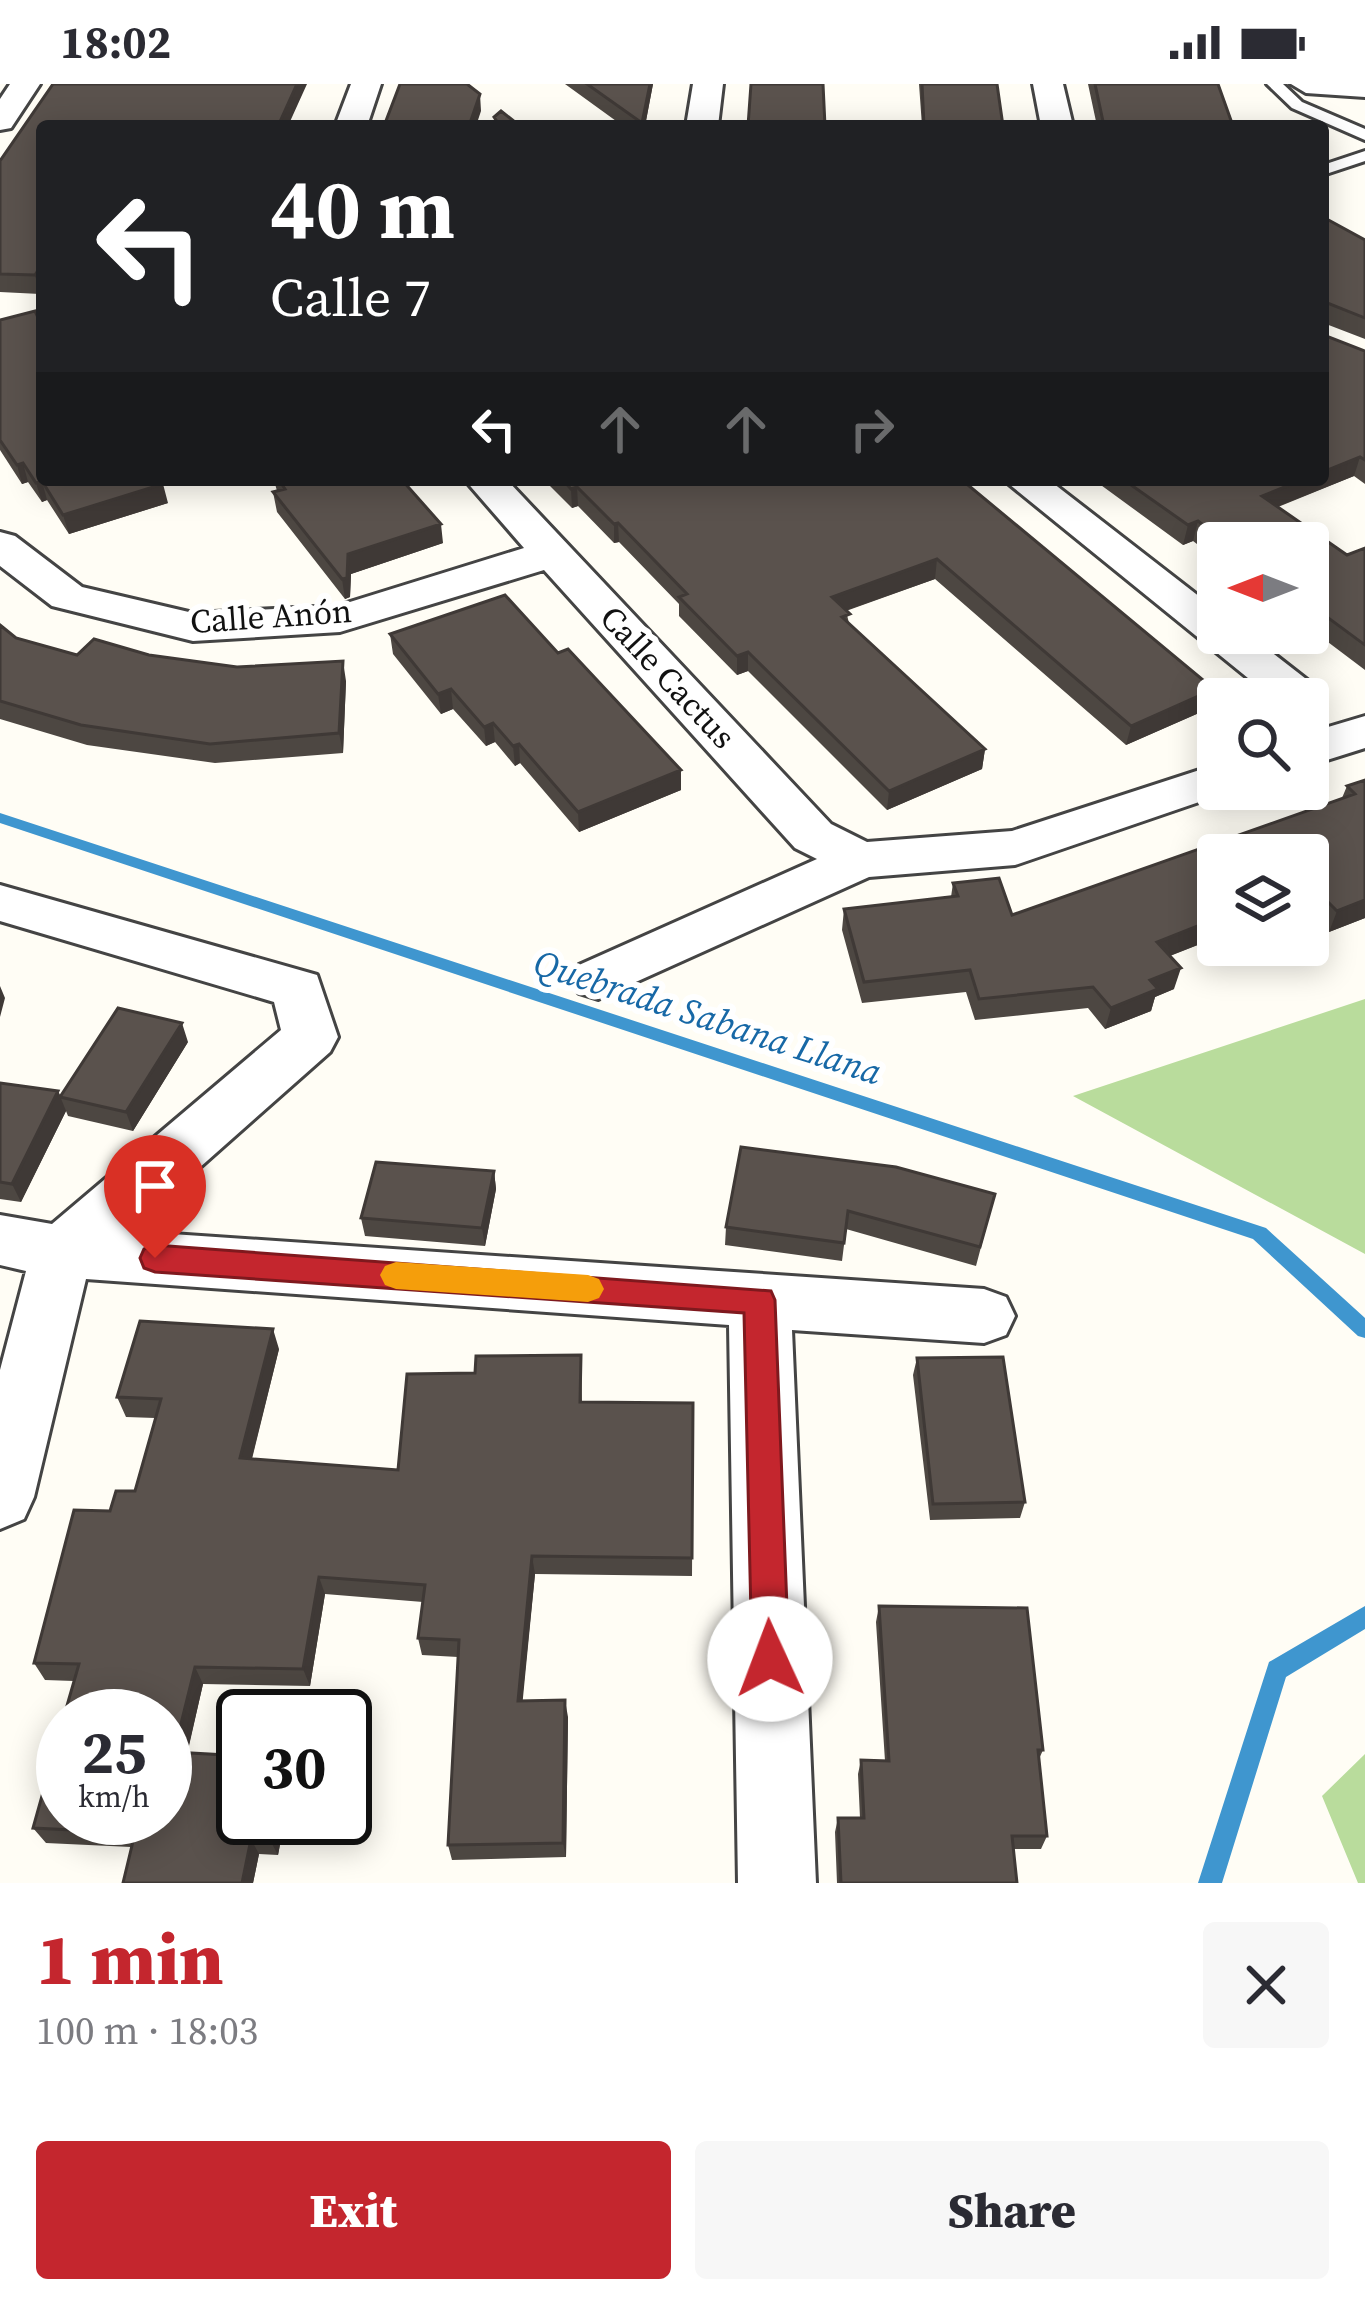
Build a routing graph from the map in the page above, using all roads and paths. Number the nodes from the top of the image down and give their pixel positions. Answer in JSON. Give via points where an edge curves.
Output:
{"nodes":[{"id":1,"x":25,"y":84,"type":"edge"},
{"id":2,"x":366,"y":84,"type":"edge"},
{"id":3,"x":708,"y":84,"type":"edge"},
{"id":4,"x":1048,"y":84,"type":"edge"},
{"id":5,"x":1274,"y":84,"type":"edge"},
{"id":6,"x":1308,"y":84,"type":"edge"},
{"id":7,"x":1362,"y":106,"type":"edge"},
{"id":8,"x":353,"y":120,"type":"edge"},
{"id":9,"x":703,"y":120,"type":"edge"},
{"id":10,"x":1056,"y":120,"type":"edge"},
{"id":11,"x":1331,"y":120,"type":"junction"},
{"id":12,"x":0,"y":121,"type":"edge"},
{"id":13,"x":1365,"y":135,"type":"edge"},
{"id":14,"x":1365,"y":156,"type":"edge"},
{"id":15,"x":1329,"y":168,"type":"edge"},
{"id":16,"x":491,"y":486,"type":"edge"},
{"id":17,"x":1032,"y":486,"type":"edge"},
{"id":18,"x":0,"y":545,"type":"edge"},
{"id":19,"x":553,"y":553,"type":"junction"},
{"id":20,"x":1197,"y":616,"type":"edge"},
{"id":21,"x":1245,"y":654,"type":"edge"},
{"id":22,"x":1276,"y":678,"type":"edge"},
{"id":23,"x":1197,"y":787,"type":"edge"},
{"id":24,"x":861,"y":860,"type":"junction"},
{"id":25,"x":0,"y":903,"type":"edge"},
{"id":26,"x":598,"y":979,"type":"dead end"},
{"id":27,"x":0,"y":1240,"type":"edge"},
{"id":28,"x":62,"y":1252,"type":"junction"},
{"id":29,"x":760,"y":1300,"type":"junction"},
{"id":30,"x":984,"y":1316,"type":"dead end"},
{"id":31,"x":0,"y":1498,"type":"edge"},
{"id":32,"x":777,"y":1883,"type":"edge"}],
"edges":[{"from":1,"to":12,"type":"street"},
{"from":2,"to":8,"type":"street"},
{"from":3,"to":9,"type":"street"},
{"from":4,"to":10,"type":"street"},
{"from":5,"to":11,"type":"lane"},
{"from":6,"to":7,"type":"street"},
{"from":7,"to":11,"type":"lane"},
{"from":11,"to":13,"type":"lane"},
{"from":14,"to":15,"type":"lane"},
{"from":16,"to":19,"type":"street","name":"Calle Cactus"},
{"from":17,"to":20,"type":"street"},
{"from":18,"to":19,"type":"street","name":"Calle Anón","via":[[67,597],[194,627],[340,619]]},
{"from":19,"to":24,"type":"street","name":"Calle Cactus","via":[[813,836]]},
{"from":21,"to":22,"type":"street"},
{"from":23,"to":24,"type":"street","via":[[1015,848]]},
{"from":24,"to":26,"type":"street"},
{"from":25,"to":28,"type":"street","via":[[298,989],[310,1037]]},
{"from":27,"to":28,"type":"street"},
{"from":28,"to":29,"type":"street"},
{"from":28,"to":31,"type":"street"},
{"from":29,"to":30,"type":"street"},
{"from":29,"to":32,"type":"street"}]}
